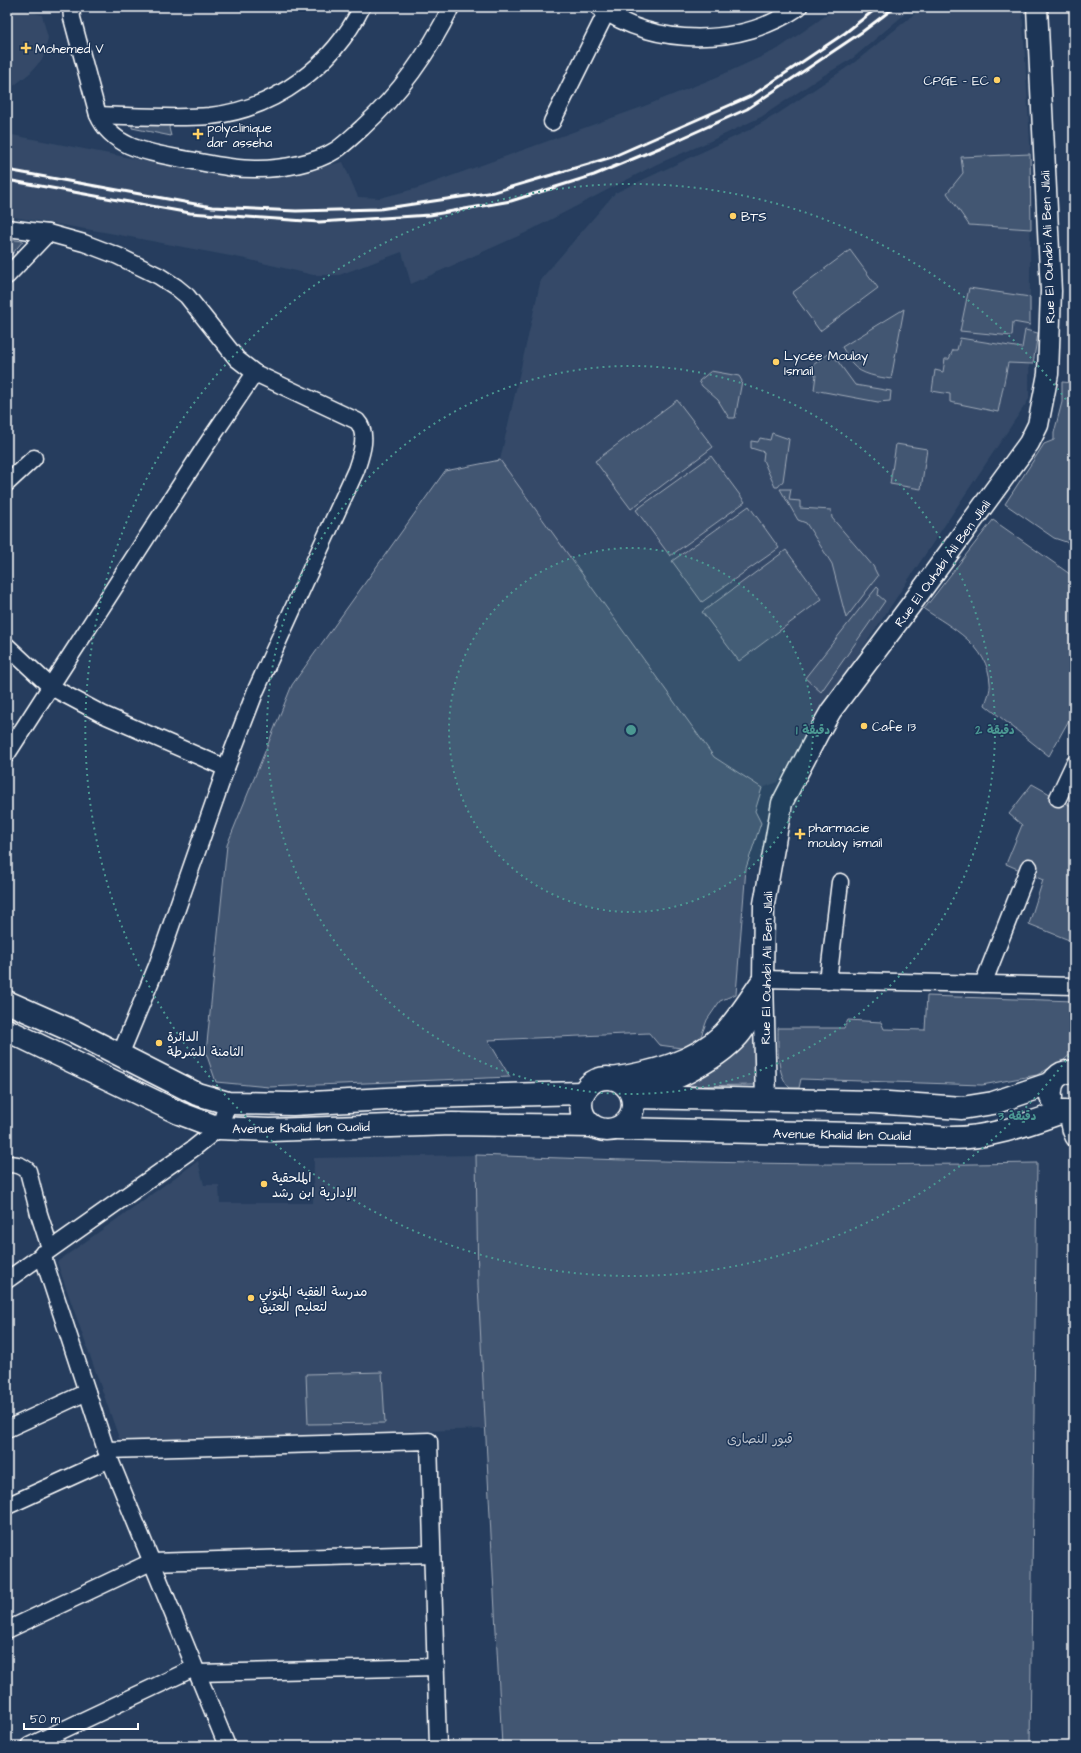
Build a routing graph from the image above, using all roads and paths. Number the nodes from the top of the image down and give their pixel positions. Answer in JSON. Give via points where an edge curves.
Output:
{"nodes":[{"id":1,"x":362,"y":7,"type":"edge"},
{"id":2,"x":451,"y":7,"type":"edge"},
{"id":3,"x":799,"y":7,"type":"edge"},
{"id":4,"x":1037,"y":7,"type":"edge"},
{"id":5,"x":602,"y":10,"type":"edge"},
{"id":6,"x":69,"y":11,"type":"edge"},
{"id":7,"x":98,"y":115,"type":"junction"},
{"id":8,"x":552,"y":122,"type":"dead end"},
{"id":9,"x":7,"y":228,"type":"edge"},
{"id":10,"x":48,"y":233,"type":"junction"},
{"id":11,"x":7,"y":276,"type":"edge"},
{"id":12,"x":256,"y":373,"type":"junction"},
{"id":13,"x":34,"y":458,"type":"dead end"},
{"id":14,"x":7,"y":483,"type":"edge"},
{"id":15,"x":7,"y":646,"type":"edge"},
{"id":16,"x":51,"y":687,"type":"junction"},
{"id":17,"x":7,"y":754,"type":"edge"},
{"id":18,"x":1074,"y":764,"type":"edge"},
{"id":19,"x":226,"y":768,"type":"junction"},
{"id":20,"x":1058,"y":798,"type":"dead end"},
{"id":21,"x":1029,"y":867,"type":"dead end"},
{"id":22,"x":840,"y":882,"type":"dead end"},
{"id":23,"x":828,"y":981,"type":"junction"},
{"id":24,"x":983,"y":984,"type":"junction"},
{"id":25,"x":1074,"y":986,"type":"edge"},
{"id":26,"x":763,"y":987,"type":"junction"},
{"id":27,"x":7,"y":1002,"type":"edge"},
{"id":28,"x":7,"y":1030,"type":"edge"},
{"id":29,"x":120,"y":1055,"type":"junction"},
{"id":30,"x":1067,"y":1073,"type":"edge"},
{"id":31,"x":612,"y":1078,"type":"junction"},
{"id":32,"x":583,"y":1092,"type":"junction"},
{"id":33,"x":631,"y":1094,"type":"junction"},
{"id":34,"x":766,"y":1100,"type":"junction"},
{"id":35,"x":228,"y":1103,"type":"junction"},
{"id":36,"x":1069,"y":1111,"type":"edge"},
{"id":37,"x":592,"y":1126,"type":"junction"},
{"id":38,"x":220,"y":1128,"type":"junction"},
{"id":39,"x":616,"y":1129,"type":"junction"},
{"id":40,"x":1074,"y":1138,"type":"edge"},
{"id":41,"x":7,"y":1164,"type":"edge"},
{"id":42,"x":46,"y":1252,"type":"junction"},
{"id":43,"x":7,"y":1280,"type":"edge"},
{"id":44,"x":87,"y":1392,"type":"junction"},
{"id":45,"x":7,"y":1429,"type":"edge"},
{"id":46,"x":108,"y":1455,"type":"junction"},
{"id":47,"x":7,"y":1506,"type":"edge"},
{"id":48,"x":432,"y":1554,"type":"junction"},
{"id":49,"x":151,"y":1562,"type":"junction"},
{"id":50,"x":7,"y":1630,"type":"edge"},
{"id":51,"x":436,"y":1667,"type":"junction"},
{"id":52,"x":196,"y":1671,"type":"junction"},
{"id":53,"x":29,"y":1746,"type":"edge"},
{"id":54,"x":227,"y":1746,"type":"edge"},
{"id":55,"x":438,"y":1746,"type":"edge"}],
"edges":[{"from":1,"to":7,"type":"street","via":[[327,57],[290,88],[264,102],[212,115]]},
{"from":2,"to":7,"type":"street","via":[[416,67],[385,105],[336,150],[306,162],[282,168],[232,168],[140,151],[112,135],[102,125]]},
{"from":3,"to":5,"type":"street","via":[[760,27],[742,32],[680,38],[632,25]]},
{"from":4,"to":26,"type":"street","name":"Rue El Ouhabi Ali Ben Jilali","via":[[1051,291],[1048,374],[1038,425],[1029,443],[831,711],[784,797],[776,828],[764,904]]},
{"from":5,"to":8,"type":"street"},
{"from":6,"to":7,"type":"street"},
{"from":9,"to":10,"type":"street"},
{"from":10,"to":11,"type":"street"},
{"from":10,"to":12,"type":"street","via":[[118,256],[176,286],[187,296],[237,359]]},
{"from":12,"to":16,"type":"street"},
{"from":12,"to":19,"type":"street","via":[[357,421],[362,428],[363,438],[356,470],[283,628]]},
{"from":13,"to":14,"type":"street"},
{"from":15,"to":16,"type":"street"},
{"from":16,"to":17,"type":"street"},
{"from":16,"to":19,"type":"street","via":[[102,714]]},
{"from":18,"to":20,"type":"street"},
{"from":19,"to":29,"type":"street","via":[[157,966]]},
{"from":21,"to":24,"type":"street"},
{"from":22,"to":23,"type":"street"},
{"from":23,"to":24,"type":"street"},
{"from":23,"to":26,"type":"street"},
{"from":24,"to":25,"type":"street"},
{"from":26,"to":31,"type":"street","via":[[722,1034],[697,1052],[644,1073]]},
{"from":26,"to":33,"type":"street","via":[[755,1012],[738,1037],[717,1055],[665,1083]]},
{"from":26,"to":34,"type":"street","name":"Rue El Ouhabi Ali Ben Jilali"},
{"from":27,"to":29,"type":"main road","name":"Avenue Khalid Ibn Oualid"},
{"from":28,"to":38,"type":"main road","name":"Avenue Khalid Ibn Oualid","via":[[179,1113]]},
{"from":29,"to":35,"type":"main road","name":"Avenue Khalid Ibn Oualid","via":[[197,1094]]},
{"from":30,"to":34,"type":"main road","via":[[992,1103],[962,1108],[873,1102]]},
{"from":30,"to":36,"type":"main road","via":[[1051,1088],[1051,1098],[1057,1106]]},
{"from":31,"to":32,"type":"main road","via":[[595,1081]]},
{"from":31,"to":33,"type":"main road","via":[[625,1085]]},
{"from":32,"to":35,"type":"main road","name":"Avenue Khalid Ibn Oualid","via":[[293,1104]]},
{"from":32,"to":37,"type":"main road","via":[[583,1115]]},
{"from":33,"to":34,"type":"main road"},
{"from":33,"to":39,"type":"main road","via":[[633,1109],[629,1120]]},
{"from":35,"to":38,"type":"street"},
{"from":36,"to":39,"type":"main road","name":"Avenue Khalid Ibn Oualid","via":[[1008,1130],[952,1138]]},
{"from":36,"to":40,"type":"street"},
{"from":37,"to":38,"type":"main road","name":"Avenue Khalid Ibn Oualid","via":[[452,1124],[270,1130]]},
{"from":37,"to":39,"type":"main road","via":[[608,1131]]},
{"from":38,"to":42,"type":"street"},
{"from":41,"to":42,"type":"street","via":[[18,1164],[28,1172]]},
{"from":42,"to":43,"type":"street"},
{"from":42,"to":44,"type":"street"},
{"from":44,"to":45,"type":"street"},
{"from":44,"to":46,"type":"street"},
{"from":46,"to":47,"type":"street"},
{"from":46,"to":48,"type":"street","via":[[429,1440]]},
{"from":46,"to":49,"type":"street"},
{"from":48,"to":49,"type":"street"},
{"from":48,"to":51,"type":"street"},
{"from":49,"to":50,"type":"street"},
{"from":49,"to":52,"type":"street"},
{"from":51,"to":52,"type":"street"},
{"from":51,"to":55,"type":"street"},
{"from":52,"to":53,"type":"street"},
{"from":52,"to":54,"type":"street"}]}
